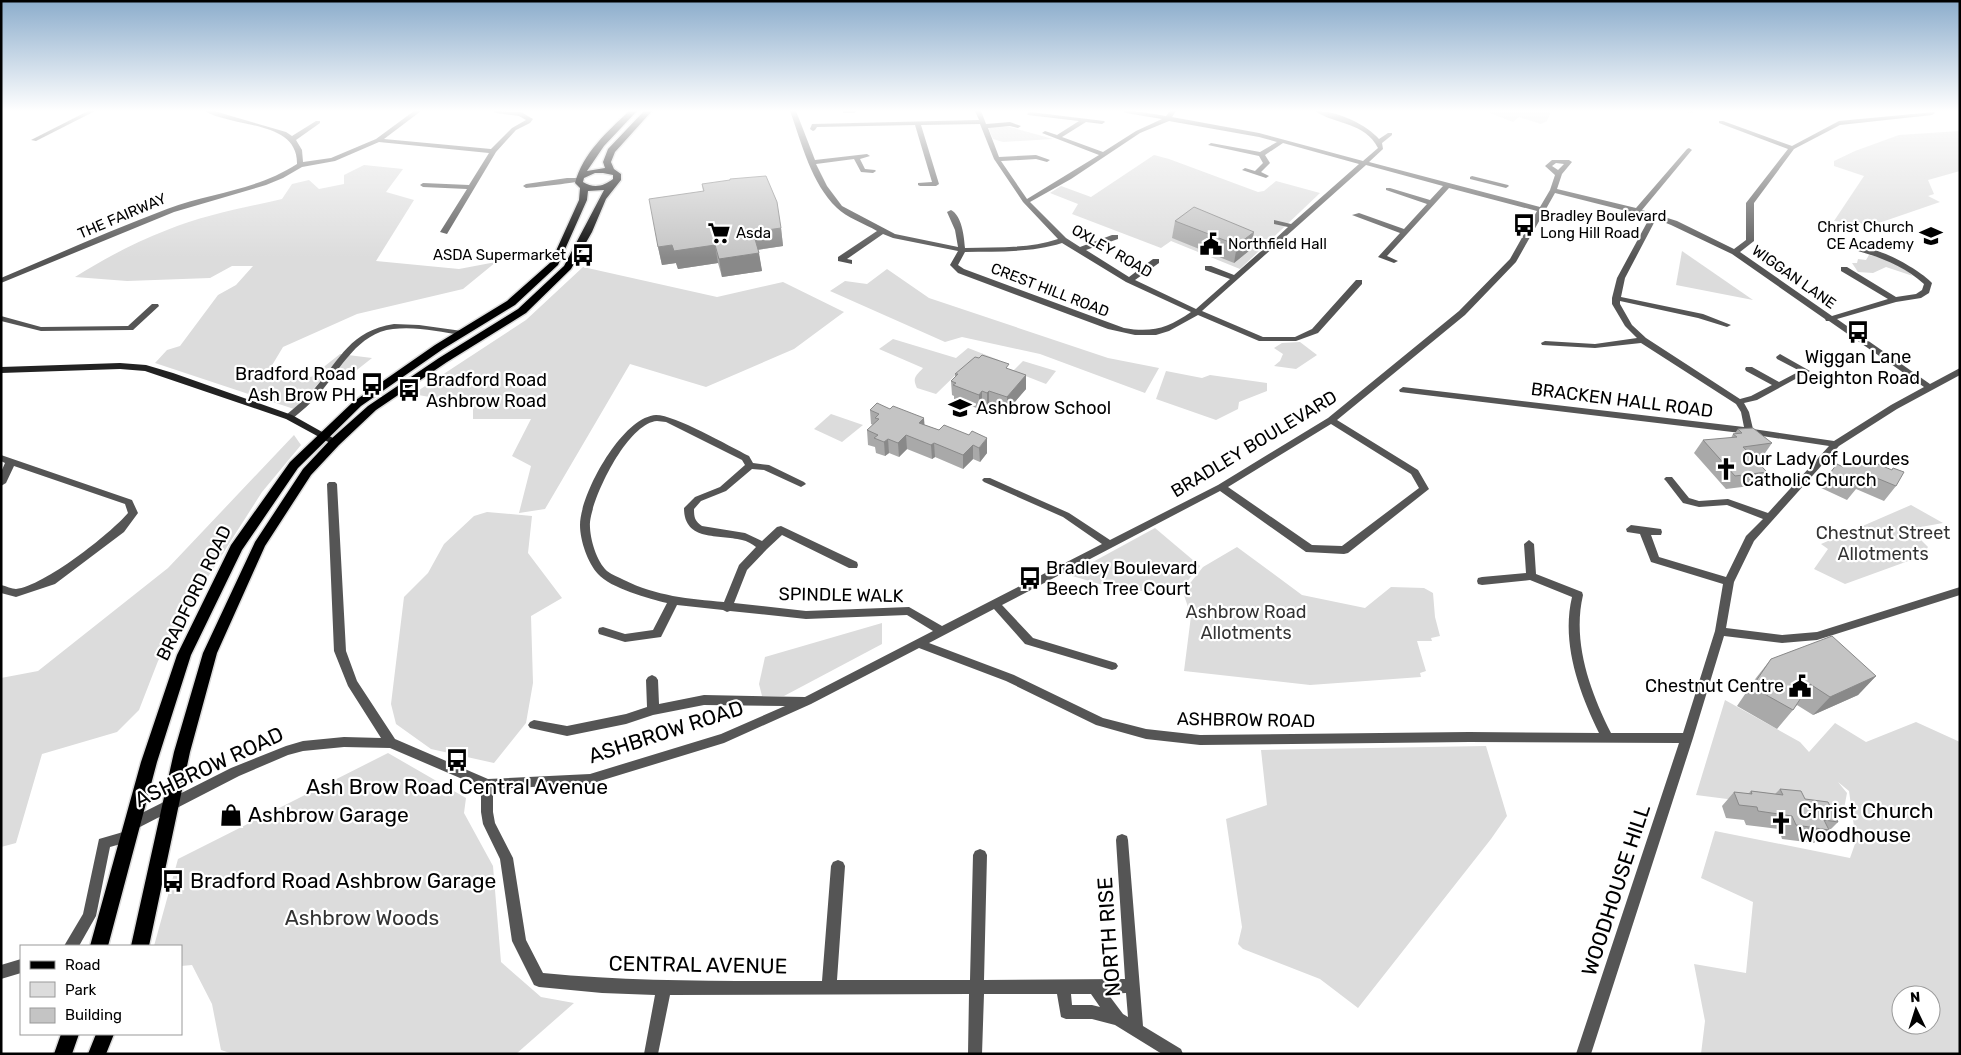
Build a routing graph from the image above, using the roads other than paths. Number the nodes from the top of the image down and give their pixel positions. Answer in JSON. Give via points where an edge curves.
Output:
{"nodes":[{"id":1,"x":300,"y":160,"type":"edge"},
{"id":2,"x":331,"y":160,"type":"edge"},
{"id":3,"x":487,"y":160,"type":"edge"},
{"id":4,"x":590,"y":160,"type":"edge"},
{"id":5,"x":608,"y":160,"type":"edge"},
{"id":6,"x":813,"y":160,"type":"edge"},
{"id":7,"x":837,"y":160,"type":"edge"},
{"id":8,"x":858,"y":160,"type":"edge"},
{"id":9,"x":929,"y":160,"type":"edge"},
{"id":10,"x":998,"y":160,"type":"edge"},
{"id":11,"x":1095,"y":160,"type":"edge"},
{"id":12,"x":1265,"y":160,"type":"edge"},
{"id":13,"x":1356,"y":160,"type":"edge"},
{"id":14,"x":1680,"y":160,"type":"edge"},
{"id":15,"x":1783,"y":160,"type":"edge"},
{"id":16,"x":1363,"y":162,"type":"junction"},
{"id":17,"x":814,"y":164,"type":"junction"},
{"id":18,"x":300,"y":165,"type":"junction"},
{"id":19,"x":1245,"y":170,"type":"dead end"},
{"id":20,"x":610,"y":171,"type":"junction"},
{"id":21,"x":873,"y":171,"type":"dead end"},
{"id":22,"x":1256,"y":173,"type":"junction"},
{"id":23,"x":826,"y":174,"type":"dead end"},
{"id":24,"x":1559,"y":174,"type":"dead end"},
{"id":25,"x":818,"y":175,"type":"junction"},
{"id":26,"x":1266,"y":176,"type":"dead end"},
{"id":27,"x":1472,"y":178,"type":"dead end"},
{"id":28,"x":1484,"y":181,"type":"junction"},
{"id":29,"x":581,"y":182,"type":"junction"},
{"id":30,"x":612,"y":184,"type":"junction"},
{"id":31,"x":920,"y":184,"type":"dead end"},
{"id":32,"x":423,"y":185,"type":"dead end"},
{"id":33,"x":1448,"y":185,"type":"junction"},
{"id":34,"x":526,"y":186,"type":"dead end"},
{"id":35,"x":1506,"y":186,"type":"dead end"},
{"id":36,"x":471,"y":187,"type":"junction"},
{"id":37,"x":1388,"y":189,"type":"dead end"},
{"id":38,"x":1554,"y":190,"type":"junction"},
{"id":39,"x":1475,"y":192,"type":"junction"},
{"id":40,"x":1026,"y":202,"type":"junction"},
{"id":41,"x":1432,"y":203,"type":"junction"},
{"id":42,"x":1542,"y":210,"type":"junction"},
{"id":43,"x":1638,"y":211,"type":"junction"},
{"id":44,"x":1356,"y":215,"type":"dead end"},
{"id":45,"x":962,"y":216,"type":"dead end"},
{"id":46,"x":1654,"y":216,"type":"junction"},
{"id":47,"x":1277,"y":222,"type":"dead end"},
{"id":48,"x":1294,"y":227,"type":"junction"},
{"id":49,"x":882,"y":231,"type":"junction"},
{"id":50,"x":444,"y":232,"type":"dead end"},
{"id":51,"x":1405,"y":232,"type":"junction"},
{"id":52,"x":1116,"y":237,"type":"dead end"},
{"id":53,"x":1063,"y":240,"type":"junction"},
{"id":54,"x":1262,"y":240,"type":"dead end"},
{"id":55,"x":1274,"y":245,"type":"junction"},
{"id":56,"x":1861,"y":249,"type":"dead end"},
{"id":57,"x":962,"y":250,"type":"junction"},
{"id":58,"x":1080,"y":250,"type":"junction"},
{"id":59,"x":1735,"y":252,"type":"junction"},
{"id":60,"x":1382,"y":257,"type":"junction"},
{"id":61,"x":841,"y":259,"type":"dead end"},
{"id":62,"x":1156,"y":261,"type":"dead end"},
{"id":63,"x":1394,"y":261,"type":"dead end"},
{"id":64,"x":1376,"y":265,"type":"dead end"},
{"id":65,"x":1208,"y":268,"type":"dead end"},
{"id":66,"x":1844,"y":269,"type":"dead end"},
{"id":67,"x":1236,"y":278,"type":"junction"},
{"id":68,"x":1129,"y":280,"type":"junction"},
{"id":69,"x":1,"y":281,"type":"edge"},
{"id":70,"x":1359,"y":282,"type":"dead end"},
{"id":71,"x":1616,"y":298,"type":"junction"},
{"id":72,"x":1895,"y":300,"type":"junction"},
{"id":73,"x":155,"y":306,"type":"dead end"},
{"id":74,"x":1197,"y":312,"type":"junction"},
{"id":75,"x":1,"y":318,"type":"edge"},
{"id":76,"x":1829,"y":319,"type":"junction"},
{"id":77,"x":1727,"y":324,"type":"dead end"},
{"id":78,"x":462,"y":333,"type":"junction"},
{"id":79,"x":1643,"y":340,"type":"junction"},
{"id":80,"x":1544,"y":344,"type":"dead end"},
{"id":81,"x":1780,"y":357,"type":"dead end"},
{"id":82,"x":1749,"y":369,"type":"dead end"},
{"id":83,"x":1,"y":370,"type":"edge"},
{"id":84,"x":1960,"y":371,"type":"edge"},
{"id":85,"x":1779,"y":386,"type":"junction"},
{"id":86,"x":1929,"y":387,"type":"junction"},
{"id":87,"x":1403,"y":390,"type":"dead end"},
{"id":88,"x":1739,"y":402,"type":"junction"},
{"id":89,"x":358,"y":404,"type":"junction"},
{"id":90,"x":372,"y":408,"type":"junction"},
{"id":91,"x":289,"y":417,"type":"junction"},
{"id":92,"x":1331,"y":420,"type":"junction"},
{"id":93,"x":1749,"y":431,"type":"junction"},
{"id":94,"x":323,"y":435,"type":"junction"},
{"id":95,"x":335,"y":442,"type":"junction"},
{"id":96,"x":1836,"y":444,"type":"junction"},
{"id":97,"x":6,"y":459,"type":"edge"},
{"id":98,"x":750,"y":466,"type":"junction"},
{"id":99,"x":1669,"y":479,"type":"dead end"},
{"id":100,"x":987,"y":480,"type":"dead end"},
{"id":101,"x":1,"y":483,"type":"edge"},
{"id":102,"x":332,"y":484,"type":"dead end"},
{"id":103,"x":801,"y":484,"type":"dead end"},
{"id":104,"x":1221,"y":487,"type":"junction"},
{"id":105,"x":1768,"y":518,"type":"junction"},
{"id":106,"x":1631,"y":529,"type":"dead end"},
{"id":107,"x":1644,"y":531,"type":"junction"},
{"id":108,"x":1657,"y":532,"type":"dead end"},
{"id":109,"x":1529,"y":544,"type":"dead end"},
{"id":110,"x":1110,"y":545,"type":"junction"},
{"id":111,"x":763,"y":546,"type":"junction"},
{"id":112,"x":853,"y":565,"type":"dead end"},
{"id":113,"x":1531,"y":576,"type":"junction"},
{"id":114,"x":1482,"y":581,"type":"dead end"},
{"id":115,"x":1729,"y":582,"type":"junction"},
{"id":116,"x":1,"y":589,"type":"edge"},
{"id":117,"x":1960,"y":591,"type":"edge"},
{"id":118,"x":674,"y":601,"type":"junction"},
{"id":119,"x":996,"y":605,"type":"junction"},
{"id":120,"x":726,"y":608,"type":"junction"},
{"id":121,"x":1720,"y":631,"type":"junction"},
{"id":122,"x":603,"y":632,"type":"dead end"},
{"id":123,"x":943,"y":632,"type":"junction"},
{"id":124,"x":920,"y":644,"type":"junction"},
{"id":125,"x":1112,"y":666,"type":"dead end"},
{"id":126,"x":652,"y":680,"type":"dead end"},
{"id":127,"x":807,"y":701,"type":"junction"},
{"id":128,"x":653,"y":710,"type":"junction"},
{"id":129,"x":534,"y":725,"type":"dead end"},
{"id":130,"x":1608,"y":738,"type":"junction"},
{"id":131,"x":1688,"y":738,"type":"junction"},
{"id":132,"x":391,"y":743,"type":"junction"},
{"id":133,"x":487,"y":784,"type":"junction"},
{"id":134,"x":170,"y":806,"type":"junction"},
{"id":135,"x":132,"y":830,"type":"junction"},
{"id":136,"x":1122,"y":840,"type":"dead end"},
{"id":137,"x":980,"y":855,"type":"dead end"},
{"id":138,"x":838,"y":866,"type":"dead end"},
{"id":139,"x":74,"y":945,"type":"edge"},
{"id":140,"x":99,"y":945,"type":"edge"},
{"id":141,"x":140,"y":945,"type":"edge"},
{"id":142,"x":20,"y":966,"type":"edge"},
{"id":143,"x":1,"y":972,"type":"edge"},
{"id":144,"x":1133,"y":986,"type":"junction"},
{"id":145,"x":976,"y":987,"type":"junction"},
{"id":146,"x":1063,"y":987,"type":"junction"},
{"id":147,"x":1094,"y":987,"type":"junction"},
{"id":148,"x":664,"y":988,"type":"junction"},
{"id":149,"x":829,"y":988,"type":"junction"},
{"id":150,"x":1118,"y":1019,"type":"junction"},
{"id":151,"x":1136,"y":1030,"type":"junction"},
{"id":152,"x":70,"y":1035,"type":"edge"},
{"id":153,"x":105,"y":1035,"type":"edge"},
{"id":154,"x":63,"y":1054,"type":"edge"},
{"id":155,"x":97,"y":1054,"type":"edge"},
{"id":156,"x":651,"y":1054,"type":"edge"},
{"id":157,"x":975,"y":1054,"type":"edge"},
{"id":158,"x":1176,"y":1054,"type":"edge"},
{"id":159,"x":1583,"y":1054,"type":"edge"}],
"edges":[{"from":1,"to":18,"type":"street"},
{"from":2,"to":18,"type":"street"},
{"from":3,"to":36,"type":"street"},
{"from":4,"to":29,"type":"main road","name":"BRADFORD ROAD"},
{"from":5,"to":20,"type":"main road"},
{"from":6,"to":17,"type":"street"},
{"from":7,"to":17,"type":"street"},
{"from":8,"to":21,"type":"street","via":[[863,171]]},
{"from":9,"to":31,"type":"street","via":[[936,184]]},
{"from":10,"to":40,"type":"street","name":"OXLEY ROAD"},
{"from":11,"to":40,"type":"street"},
{"from":12,"to":22,"type":"street","via":[[1267,163]]},
{"from":13,"to":16,"type":"street"},
{"from":14,"to":43,"type":"street"},
{"from":15,"to":59,"type":"street","name":"WIGGAN LANE","via":[[1750,203],[1750,241]]},
{"from":16,"to":33,"type":"street"},
{"from":16,"to":48,"type":"street","name":"CREST HILL ROAD"},
{"from":17,"to":25,"type":"street"},
{"from":18,"to":69,"type":"street","name":"THE FAIRWAY","via":[[264,184],[172,210]]},
{"from":19,"to":22,"type":"street"},
{"from":20,"to":29,"type":"main road","via":[[591,172]]},
{"from":20,"to":30,"type":"main road","via":[[618,177]]},
{"from":22,"to":26,"type":"street"},
{"from":23,"to":25,"type":"street"},
{"from":24,"to":38,"type":"street","name":"BRADLEY BOULEVARD"},
{"from":25,"to":49,"type":"street","via":[[840,207]]},
{"from":27,"to":28,"type":"street"},
{"from":28,"to":35,"type":"street"},
{"from":28,"to":39,"type":"street"},
{"from":29,"to":30,"type":"main road","via":[[594,188]]},
{"from":29,"to":34,"type":"street","via":[[567,180]]},
{"from":29,"to":78,"type":"main road","name":"BRADFORD ROAD","via":[[583,200],[555,263],[511,303]]},
{"from":30,"to":90,"type":"main road","via":[[568,267],[522,311]]},
{"from":32,"to":36,"type":"street"},
{"from":33,"to":39,"type":"street"},
{"from":33,"to":41,"type":"street"},
{"from":36,"to":50,"type":"street"},
{"from":37,"to":41,"type":"street"},
{"from":38,"to":42,"type":"street","name":"BRADLEY BOULEVARD"},
{"from":38,"to":43,"type":"street"},
{"from":39,"to":42,"type":"street"},
{"from":40,"to":53,"type":"street","name":"OXLEY ROAD"},
{"from":41,"to":51,"type":"street"},
{"from":42,"to":92,"type":"street","name":"BRADLEY BOULEVARD","via":[[1513,260],[1462,313]]},
{"from":43,"to":46,"type":"street"},
{"from":44,"to":51,"type":"street"},
{"from":45,"to":57,"type":"street","via":[[952,215],[959,230]]},
{"from":46,"to":59,"type":"street"},
{"from":46,"to":71,"type":"street","via":[[1621,278]]},
{"from":47,"to":48,"type":"street"},
{"from":48,"to":55,"type":"street","name":"CREST HILL ROAD"},
{"from":49,"to":57,"type":"street","via":[[892,236]]},
{"from":49,"to":61,"type":"street"},
{"from":51,"to":60,"type":"street"},
{"from":52,"to":58,"type":"street"},
{"from":53,"to":57,"type":"street","via":[[1036,247]]},
{"from":53,"to":58,"type":"street","name":"OXLEY ROAD"},
{"from":54,"to":55,"type":"street"},
{"from":55,"to":67,"type":"street","name":"CREST HILL ROAD"},
{"from":56,"to":72,"type":"street","via":[[1901,262],[1928,282],[1926,292]]},
{"from":57,"to":74,"type":"street","name":"CREST HILL ROAD","via":[[954,265],[961,271],[1134,334],[1179,325]]},
{"from":58,"to":68,"type":"street","name":"OXLEY ROAD"},
{"from":59,"to":76,"type":"street","name":"WIGGAN LANE"},
{"from":60,"to":63,"type":"street"},
{"from":60,"to":64,"type":"street"},
{"from":62,"to":68,"type":"street"},
{"from":65,"to":67,"type":"street","via":[[1219,269]]},
{"from":66,"to":72,"type":"street"},
{"from":67,"to":74,"type":"street","name":"CREST HILL ROAD"},
{"from":68,"to":74,"type":"street","name":"OXLEY ROAD"},
{"from":70,"to":74,"type":"street","name":"OXLEY ROAD","via":[[1315,331],[1296,339],[1262,339]]},
{"from":71,"to":77,"type":"street"},
{"from":71,"to":79,"type":"street","via":[[1628,326]]},
{"from":72,"to":76,"type":"street"},
{"from":73,"to":75,"type":"street","via":[[130,328],[41,329]]},
{"from":76,"to":86,"type":"street","name":"WIGGAN LANE"},
{"from":78,"to":89,"type":"main road","name":"BRADFORD ROAD"},
{"from":78,"to":91,"type":"street","via":[[414,326],[377,330],[346,351],[317,392]]},
{"from":79,"to":80,"type":"street","via":[[1595,346]]},
{"from":79,"to":88,"type":"street"},
{"from":81,"to":85,"type":"street","via":[[1806,371]]},
{"from":82,"to":85,"type":"street"},
{"from":83,"to":91,"type":"street","via":[[146,368]]},
{"from":84,"to":86,"type":"street","name":"WOODHOUSE HILL"},
{"from":85,"to":88,"type":"street"},
{"from":86,"to":96,"type":"street","name":"WOODHOUSE HILL"},
{"from":87,"to":93,"type":"street","name":"BRACKEN HALL ROAD"},
{"from":88,"to":93,"type":"street"},
{"from":89,"to":90,"type":"main road"},
{"from":89,"to":94,"type":"main road","name":"BRADFORD ROAD"},
{"from":90,"to":95,"type":"main road"},
{"from":91,"to":94,"type":"street"},
{"from":92,"to":104,"type":"street","name":"BRADLEY BOULEVARD"},
{"from":92,"to":104,"type":"street","via":[[1415,472],[1424,489],[1344,550],[1310,549]]},
{"from":93,"to":96,"type":"street","name":"BRACKEN HALL ROAD"},
{"from":94,"to":95,"type":"street"},
{"from":94,"to":135,"type":"main road","name":"BRADFORD ROAD","via":[[294,465],[236,548],[184,655],[149,762]]},
{"from":95,"to":134,"type":"main road","via":[[307,472],[255,554],[210,653]]},
{"from":96,"to":105,"type":"street","name":"WOODHOUSE HILL"},
{"from":97,"to":101,"type":"street"},
{"from":97,"to":116,"type":"street","via":[[129,502],[132,513],[120,529],[51,581],[16,593]]},
{"from":98,"to":103,"type":"street","via":[[766,467]]},
{"from":98,"to":111,"type":"street","via":[[723,489],[698,499],[689,508],[688,517],[694,526],[705,532],[743,536]]},
{"from":98,"to":118,"type":"street","name":"SPINDLE WALK","via":[[746,458],[660,418],[640,425],[610,462],[592,496],[585,524],[589,548],[602,573],[638,592]]},
{"from":99,"to":105,"type":"street","via":[[1686,501],[1699,504],[1728,502]]},
{"from":100,"to":110,"type":"street","via":[[1066,515]]},
{"from":102,"to":132,"type":"street","via":[[340,651],[352,683]]},
{"from":104,"to":110,"type":"street","name":"BRADLEY BOULEVARD"},
{"from":105,"to":115,"type":"street","name":"WOODHOUSE HILL","via":[[1750,539]]},
{"from":106,"to":107,"type":"street"},
{"from":107,"to":108,"type":"street"},
{"from":107,"to":115,"type":"street","via":[[1655,559]]},
{"from":109,"to":113,"type":"street"},
{"from":110,"to":119,"type":"street","name":"BRADLEY BOULEVARD"},
{"from":111,"to":112,"type":"street","via":[[781,530]]},
{"from":111,"to":120,"type":"street","via":[[743,568]]},
{"from":113,"to":114,"type":"street"},
{"from":113,"to":130,"type":"street","via":[[1578,596],[1575,605],[1577,648],[1588,695]]},
{"from":115,"to":121,"type":"street","name":"WOODHOUSE HILL"},
{"from":117,"to":121,"type":"street","via":[[1817,636],[1782,639]]},
{"from":118,"to":120,"type":"street","name":"SPINDLE WALK"},
{"from":118,"to":122,"type":"street","via":[[657,634],[625,638]]},
{"from":119,"to":123,"type":"street","name":"BRADLEY BOULEVARD"},
{"from":119,"to":125,"type":"street","via":[[1029,641]]},
{"from":120,"to":123,"type":"street","name":"SPINDLE WALK","via":[[806,615],[909,611]]},
{"from":121,"to":131,"type":"street","name":"WOODHOUSE HILL"},
{"from":123,"to":124,"type":"street","name":"BRADLEY BOULEVARD"},
{"from":124,"to":127,"type":"street","name":"ASHBROW ROAD"},
{"from":124,"to":130,"type":"street","name":"ASHBROW ROAD","via":[[1010,678],[1100,722],[1146,734],[1200,740]]},
{"from":126,"to":128,"type":"street","name":"ASHBROW ROAD"},
{"from":127,"to":128,"type":"street","name":"ASHBROW ROAD","via":[[704,700]]},
{"from":127,"to":133,"type":"street","name":"ASHBROW ROAD","via":[[724,738],[590,779]]},
{"from":128,"to":129,"type":"street","name":"ASHBROW ROAD","via":[[567,731]]},
{"from":130,"to":131,"type":"street","name":"ASHBROW ROAD"},
{"from":131,"to":159,"type":"street","name":"WOODHOUSE HILL"},
{"from":132,"to":133,"type":"street","name":"ASHBROW ROAD"},
{"from":132,"to":134,"type":"street","name":"ASHBROW ROAD","via":[[344,742],[303,746],[235,772]]},
{"from":133,"to":148,"type":"street","name":"CENTRAL AVENUE","via":[[489,824],[506,858],[519,941],[539,980]]},
{"from":134,"to":135,"type":"street","name":"ASHBROW ROAD"},
{"from":134,"to":141,"type":"main road"},
{"from":135,"to":139,"type":"street","name":"ASHBROW ROAD","via":[[104,843],[89,916]]},
{"from":135,"to":140,"type":"main road","name":"BRADFORD ROAD"},
{"from":136,"to":144,"type":"street","name":"NORTH RISE"},
{"from":137,"to":145,"type":"street"},
{"from":138,"to":149,"type":"street"},
{"from":142,"to":143,"type":"street"},
{"from":144,"to":147,"type":"street","name":"CENTRAL AVENUE"},
{"from":144,"to":151,"type":"street","name":"NORTH RISE"},
{"from":145,"to":146,"type":"street","name":"CENTRAL AVENUE"},
{"from":145,"to":149,"type":"street","name":"CENTRAL AVENUE"},
{"from":145,"to":157,"type":"street"},
{"from":146,"to":147,"type":"street","name":"CENTRAL AVENUE"},
{"from":146,"to":150,"type":"street","via":[[1066,1012],[1092,1012]]},
{"from":147,"to":150,"type":"street"},
{"from":148,"to":149,"type":"street","name":"CENTRAL AVENUE"},
{"from":148,"to":156,"type":"street"},
{"from":150,"to":151,"type":"street"},
{"from":151,"to":158,"type":"street"},
{"from":152,"to":154,"type":"main road"},
{"from":153,"to":155,"type":"main road"}]}
